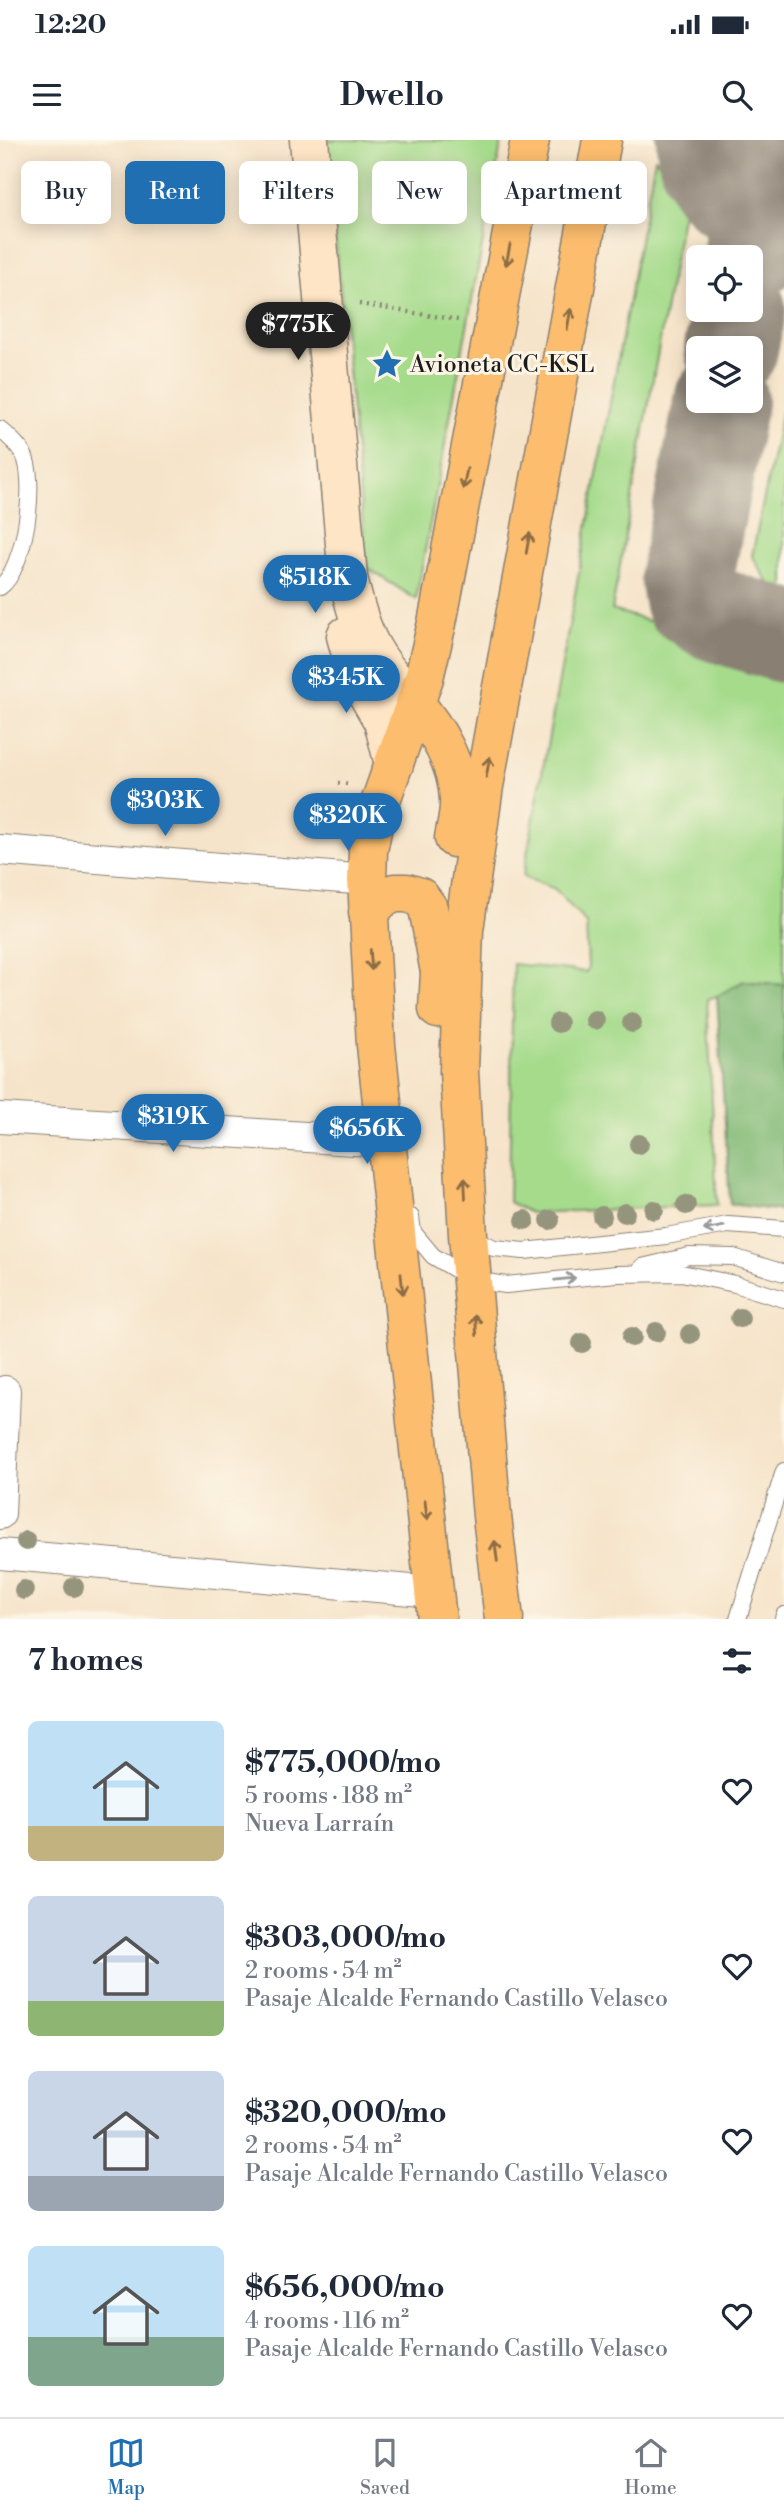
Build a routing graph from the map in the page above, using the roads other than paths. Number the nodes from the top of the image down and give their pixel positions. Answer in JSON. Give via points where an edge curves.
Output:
{"nodes":[{"id":1,"x":309,"y":140,"type":"edge"},
{"id":2,"x":530,"y":140,"type":"edge"},
{"id":3,"x":602,"y":140,"type":"edge"},
{"id":4,"x":0,"y":429,"type":"edge"},
{"id":5,"x":348,"y":578,"type":"junction"},
{"id":6,"x":0,"y":587,"type":"edge"},
{"id":7,"x":415,"y":704,"type":"junction"},
{"id":8,"x":394,"y":764,"type":"junction"},
{"id":9,"x":0,"y":850,"type":"edge"},
{"id":10,"x":367,"y":896,"type":"junction"},
{"id":11,"x":440,"y":972,"type":"junction"},
{"id":12,"x":0,"y":1118,"type":"edge"},
{"id":13,"x":462,"y":1133,"type":"junction"},
{"id":14,"x":394,"y":1140,"type":"junction"},
{"id":15,"x":410,"y":1206,"type":"dead end"},
{"id":16,"x":784,"y":1229,"type":"edge"},
{"id":17,"x":468,"y":1235,"type":"junction"},
{"id":18,"x":784,"y":1273,"type":"edge"},
{"id":19,"x":616,"y":1274,"type":"junction"},
{"id":20,"x":473,"y":1280,"type":"junction"},
{"id":21,"x":784,"y":1299,"type":"edge"},
{"id":22,"x":5,"y":1391,"type":"dead end"},
{"id":23,"x":784,"y":1471,"type":"edge"},
{"id":24,"x":0,"y":1514,"type":"edge"},
{"id":25,"x":0,"y":1554,"type":"edge"},
{"id":26,"x":436,"y":1605,"type":"edge"},
{"id":27,"x":504,"y":1619,"type":"edge"},
{"id":28,"x":738,"y":1619,"type":"edge"}],
"edges":[{"from":1,"to":5,"type":"street"},
{"from":2,"to":7,"type":"main road","one_way":true,"via":[[437,623]]},
{"from":13,"to":3,"type":"main road","one_way":true,"via":[[459,1071],[464,930],[484,786]]},
{"from":4,"to":6,"type":"lane","via":[[24,454],[31,494],[16,566]]},
{"from":5,"to":7,"type":"street","via":[[368,643],[388,675]]},
{"from":5,"to":8,"type":"street","via":[[345,617],[349,652],[357,676],[383,720]]},
{"from":7,"to":8,"type":"main road"},
{"from":7,"to":11,"type":"main road","via":[[430,720],[446,751],[460,802]]},
{"from":8,"to":10,"type":"main road","via":[[374,820]]},
{"from":9,"to":10,"type":"street"},
{"from":10,"to":11,"type":"main road","via":[[382,899],[407,893],[420,897],[428,908]]},
{"from":10,"to":14,"type":"main road","one_way":true,"via":[[376,1045]]},
{"from":11,"to":13,"type":"main road","via":[[436,1066]]},
{"from":12,"to":14,"type":"street"},
{"from":17,"to":13,"type":"main road","one_way":true},
{"from":14,"to":26,"type":"main road","one_way":true},
{"from":15,"to":20,"type":"lane","via":[[413,1232],[433,1256]]},
{"from":16,"to":17,"type":"lane","one_way":true,"via":[[728,1225],[524,1251],[494,1248]]},
{"from":17,"to":20,"type":"main road"},
{"from":18,"to":19,"type":"lane","via":[[733,1257],[689,1256]]},
{"from":20,"to":19,"type":"lane","one_way":true,"via":[[506,1285]]},
{"from":19,"to":21,"type":"lane","via":[[681,1273]]},
{"from":27,"to":20,"type":"main road","one_way":true},
{"from":22,"to":24,"type":"street"},
{"from":23,"to":28,"type":"lane"},
{"from":25,"to":26,"type":"street"}]}
